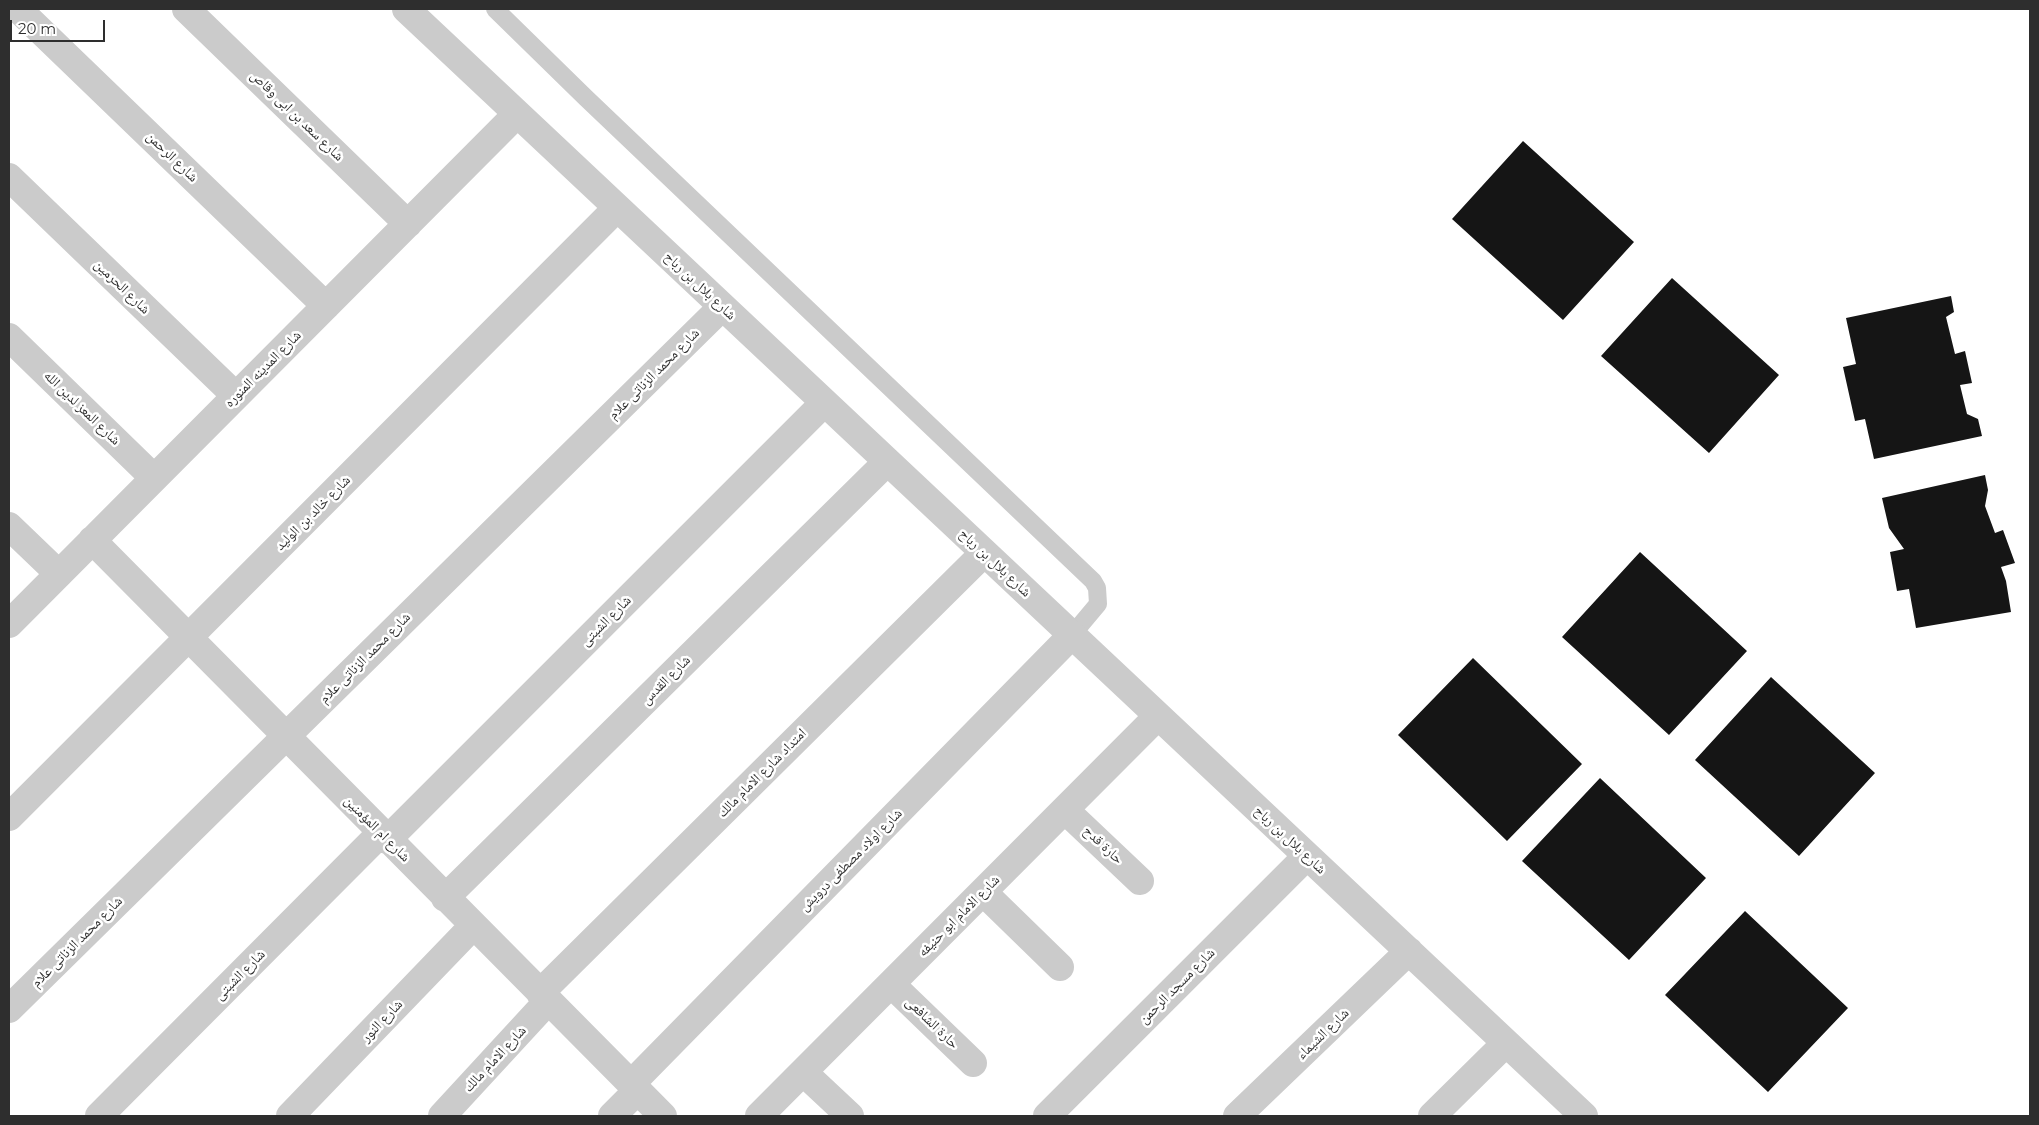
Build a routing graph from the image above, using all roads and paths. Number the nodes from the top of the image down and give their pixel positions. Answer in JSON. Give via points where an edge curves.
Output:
{"nodes":[{"id":1,"x":18,"y":9,"type":"edge"},
{"id":2,"x":186,"y":9,"type":"edge"},
{"id":3,"x":406,"y":9,"type":"edge"},
{"id":4,"x":495,"y":9,"type":"edge"},
{"id":5,"x":517,"y":114,"type":"junction"},
{"id":6,"x":9,"y":177,"type":"edge"},
{"id":7,"x":617,"y":208,"type":"junction"},
{"id":8,"x":408,"y":224,"type":"junction"},
{"id":9,"x":326,"y":306,"type":"junction"},
{"id":10,"x":722,"y":307,"type":"junction"},
{"id":11,"x":9,"y":337,"type":"edge"},
{"id":12,"x":236,"y":396,"type":"junction"},
{"id":13,"x":824,"y":403,"type":"junction"},
{"id":14,"x":887,"y":462,"type":"junction"},
{"id":15,"x":154,"y":478,"type":"junction"},
{"id":16,"x":9,"y":526,"type":"edge"},
{"id":17,"x":92,"y":540,"type":"junction"},
{"id":18,"x":984,"y":553,"type":"junction"},
{"id":19,"x":59,"y":574,"type":"junction"},
{"id":20,"x":9,"y":624,"type":"edge"},
{"id":21,"x":1072,"y":635,"type":"junction"},
{"id":22,"x":188,"y":638,"type":"junction"},
{"id":23,"x":1158,"y":716,"type":"junction"},
{"id":24,"x":285,"y":736,"type":"junction"},
{"id":25,"x":1065,"y":810,"type":"junction"},
{"id":26,"x":9,"y":817,"type":"edge"},
{"id":27,"x":384,"y":836,"type":"junction"},
{"id":28,"x":1307,"y":856,"type":"junction"},
{"id":29,"x":1140,"y":881,"type":"dead end"},
{"id":30,"x":983,"y":892,"type":"junction"},
{"id":31,"x":445,"y":898,"type":"junction"},
{"id":32,"x":473,"y":926,"type":"junction"},
{"id":33,"x":1409,"y":951,"type":"junction"},
{"id":34,"x":1060,"y":966,"type":"dead end"},
{"id":35,"x":891,"y":984,"type":"junction"},
{"id":36,"x":544,"y":997,"type":"junction"},
{"id":37,"x":9,"y":1009,"type":"edge"},
{"id":38,"x":1506,"y":1043,"type":"junction"},
{"id":39,"x":973,"y":1063,"type":"dead end"},
{"id":40,"x":804,"y":1072,"type":"junction"},
{"id":41,"x":634,"y":1087,"type":"junction"},
{"id":42,"x":100,"y":1116,"type":"edge"},
{"id":43,"x":290,"y":1116,"type":"edge"},
{"id":44,"x":442,"y":1116,"type":"edge"},
{"id":45,"x":612,"y":1116,"type":"edge"},
{"id":46,"x":663,"y":1116,"type":"edge"},
{"id":47,"x":759,"y":1116,"type":"edge"},
{"id":48,"x":850,"y":1116,"type":"edge"},
{"id":49,"x":1047,"y":1116,"type":"edge"},
{"id":50,"x":1237,"y":1116,"type":"edge"},
{"id":51,"x":1432,"y":1116,"type":"edge"},
{"id":52,"x":1584,"y":1116,"type":"edge"}],
"edges":[{"from":1,"to":9,"type":"street","name":"شارع الرحمن"},
{"from":2,"to":8,"type":"street","name":"شارع سعد بن ابى وقاص"},
{"from":3,"to":5,"type":"street","name":"شارع بلال بن رباح"},
{"from":4,"to":21,"type":"lane","via":[[1093,581],[1098,604]]},
{"from":5,"to":7,"type":"street","name":"شارع بلال بن رباح"},
{"from":5,"to":8,"type":"street","name":"شارع المدينه المنوره"},
{"from":6,"to":12,"type":"street","name":"شارع الحرمين"},
{"from":7,"to":10,"type":"street","name":"شارع بلال بن رباح"},
{"from":7,"to":22,"type":"street","name":"شارع خالد بن الوليد"},
{"from":8,"to":9,"type":"street","name":"شارع المدينه المنوره"},
{"from":9,"to":12,"type":"street","name":"شارع المدينه المنوره"},
{"from":10,"to":13,"type":"street","name":"شارع بلال بن رباح"},
{"from":10,"to":24,"type":"street","name":"شارع محمد الزناتى علام"},
{"from":11,"to":15,"type":"street","name":"شارع المعز لدين الله"},
{"from":12,"to":15,"type":"street","name":"شارع المدينه المنوره"},
{"from":13,"to":14,"type":"street","name":"شارع بلال بن رباح"},
{"from":13,"to":27,"type":"street","name":"شارع الشبتى"},
{"from":14,"to":18,"type":"street","name":"شارع بلال بن رباح"},
{"from":14,"to":31,"type":"street","name":"شارع القدس"},
{"from":15,"to":17,"type":"street","name":"شارع المدينه المنوره"},
{"from":16,"to":19,"type":"street"},
{"from":17,"to":19,"type":"street","name":"شارع المدينه المنوره"},
{"from":17,"to":22,"type":"street","name":"شارع ام المؤمنين"},
{"from":18,"to":21,"type":"street","name":"شارع بلال بن رباح"},
{"from":18,"to":36,"type":"street","name":"امتداد شارع الامام مالك"},
{"from":19,"to":20,"type":"street","name":"شارع المدينه المنوره"},
{"from":21,"to":23,"type":"street","name":"شارع بلال بن رباح"},
{"from":21,"to":41,"type":"street","name":"شارع اولاد مصطفى درويش"},
{"from":22,"to":24,"type":"street","name":"شارع ام المؤمنين"},
{"from":22,"to":26,"type":"street","name":"شارع خالد بن الوليد"},
{"from":23,"to":25,"type":"street","name":"شارع الامام ابو حنيفه"},
{"from":23,"to":28,"type":"street","name":"شارع بلال بن رباح"},
{"from":24,"to":27,"type":"street","name":"شارع ام المؤمنين"},
{"from":24,"to":37,"type":"street","name":"شارع محمد الزناتى علام"},
{"from":25,"to":29,"type":"street","name":"حارة قدح"},
{"from":25,"to":30,"type":"street","name":"شارع الامام ابو حنيفه"},
{"from":27,"to":31,"type":"street","name":"شارع ام المؤمنين"},
{"from":27,"to":42,"type":"street","name":"شارع الشبتى"},
{"from":28,"to":33,"type":"street","name":"شارع بلال بن رباح"},
{"from":28,"to":49,"type":"street","name":"شارع مسجد الرحمن"},
{"from":30,"to":34,"type":"street"},
{"from":30,"to":35,"type":"street","name":"شارع الامام ابو حنيفه"},
{"from":31,"to":32,"type":"street","name":"شارع ام المؤمنين"},
{"from":32,"to":36,"type":"street","name":"شارع ام المؤمنين"},
{"from":32,"to":43,"type":"street","name":"شارع النور"},
{"from":33,"to":38,"type":"street","name":"شارع بلال بن رباح"},
{"from":33,"to":50,"type":"street","name":"شارع الشيماء"},
{"from":35,"to":39,"type":"street","name":"حارة الشافعى"},
{"from":35,"to":40,"type":"street","name":"شارع الامام ابو حنيفه"},
{"from":36,"to":41,"type":"street","name":"شارع ام المؤمنين"},
{"from":36,"to":44,"type":"street","name":"شارع الامام مالك"},
{"from":38,"to":51,"type":"street"},
{"from":38,"to":52,"type":"street","name":"شارع بلال بن رباح"},
{"from":40,"to":47,"type":"street","name":"شارع الامام ابو حنيفه"},
{"from":40,"to":48,"type":"street"},
{"from":41,"to":45,"type":"street","name":"شارع اولاد مصطفى درويش"},
{"from":41,"to":46,"type":"street","name":"شارع ام المؤمنين"}]}
